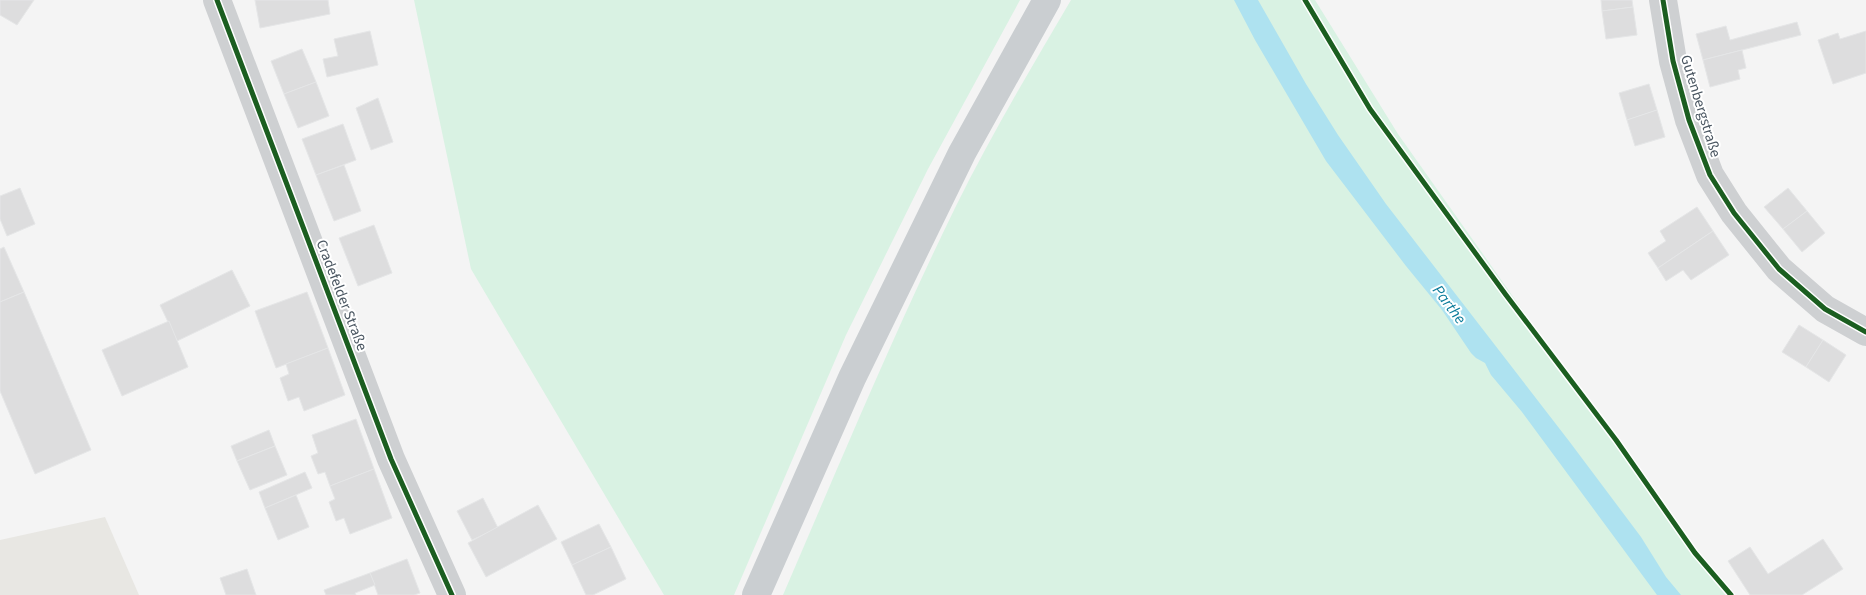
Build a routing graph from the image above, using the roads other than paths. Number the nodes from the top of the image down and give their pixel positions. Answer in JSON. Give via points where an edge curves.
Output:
{"nodes":[{"id":1,"x":217,"y":0,"type":"edge"},
{"id":2,"x":1047,"y":0,"type":"edge"},
{"id":3,"x":1663,"y":0,"type":"edge"},
{"id":4,"x":1866,"y":332,"type":"edge"},
{"id":5,"x":452,"y":595,"type":"edge"},
{"id":6,"x":756,"y":595,"type":"edge"}],
"edges":[{"from":1,"to":5,"type":"street","name":"Cradefelder Straße","via":[[391,460]]},
{"from":2,"to":6,"type":"main road","via":[[962,152],[852,378]]},
{"from":3,"to":4,"type":"street","name":"Gutenbergstraße","via":[[1673,62],[1689,120],[1710,175],[1734,213],[1779,269],[1825,309]]}]}
